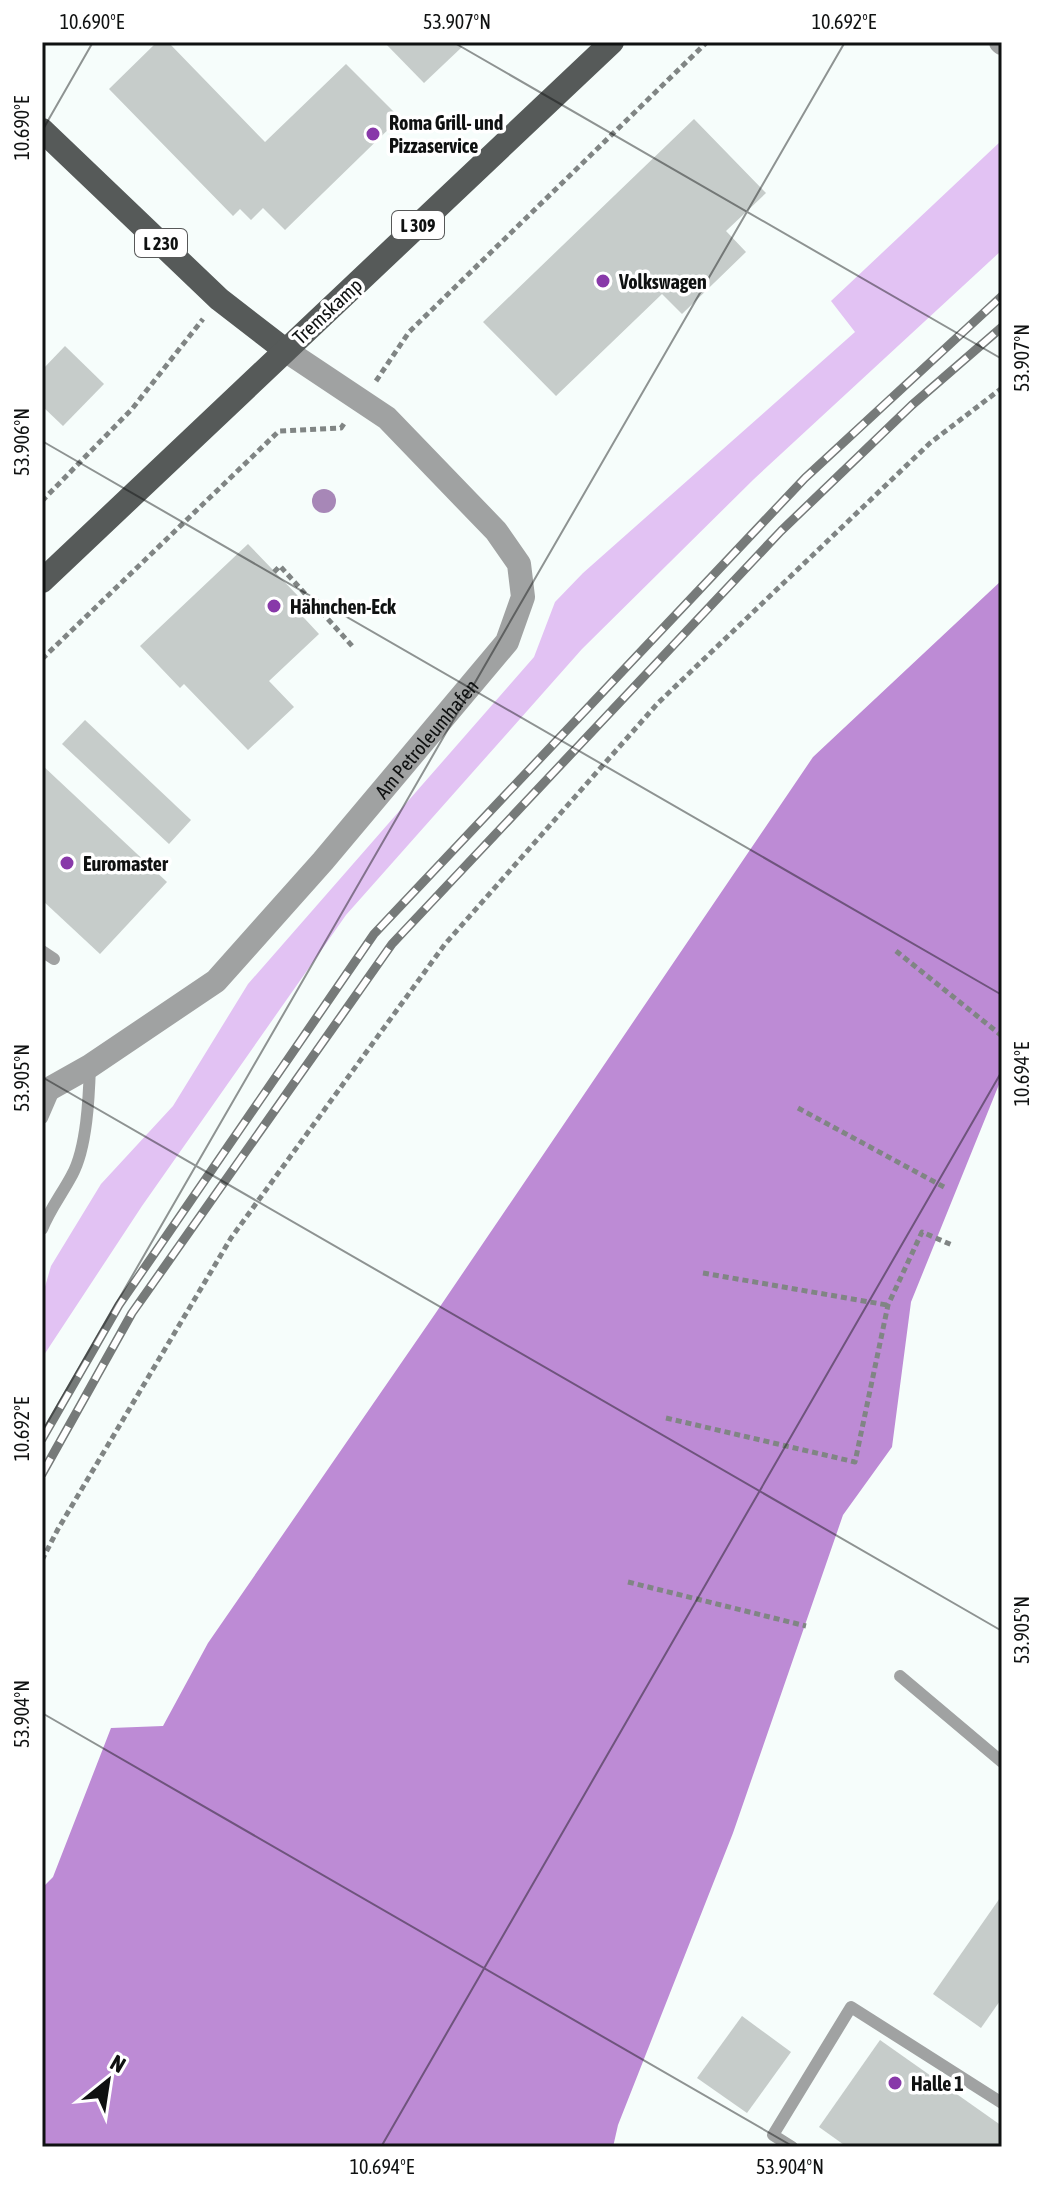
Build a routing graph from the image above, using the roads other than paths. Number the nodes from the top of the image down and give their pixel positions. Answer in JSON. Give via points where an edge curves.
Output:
{"nodes":[{"id":1,"x":612,"y":42,"type":"edge"},
{"id":2,"x":42,"y":130,"type":"edge"},
{"id":3,"x":285,"y":350,"type":"junction"},
{"id":4,"x":42,"y":581,"type":"edge"},
{"id":5,"x":42,"y":951,"type":"edge"},
{"id":6,"x":54,"y":959,"type":"dead end"},
{"id":7,"x":90,"y":1066,"type":"junction"},
{"id":8,"x":49,"y":1089,"type":"edge"},
{"id":9,"x":42,"y":1118,"type":"edge"},
{"id":10,"x":42,"y":1229,"type":"edge"},
{"id":11,"x":900,"y":1676,"type":"dead end"},
{"id":12,"x":1002,"y":1762,"type":"edge"},
{"id":13,"x":1002,"y":2103,"type":"edge"},
{"id":14,"x":792,"y":2147,"type":"edge"}],
"edges":[{"from":1,"to":3,"type":"main road","name":"Tremskamp","number":"L 309"},
{"from":2,"to":3,"type":"main road","number":"L 230","via":[[219,299]]},
{"from":3,"to":4,"type":"main road","name":"Tremskamp","number":"L 309"},
{"from":3,"to":7,"type":"street","name":"Am Petroleumhafen","via":[[387,418],[478,511],[519,564],[523,597],[507,642],[216,981]]},
{"from":5,"to":6,"type":"lane"},
{"from":7,"to":8,"type":"street","name":"Am Petroleumhafen"},
{"from":7,"to":10,"type":"lane","via":[[89,1111],[74,1173]]},
{"from":8,"to":9,"type":"lane"},
{"from":11,"to":12,"type":"lane"},
{"from":13,"to":14,"type":"lane","via":[[851,2007],[773,2135]]}]}
